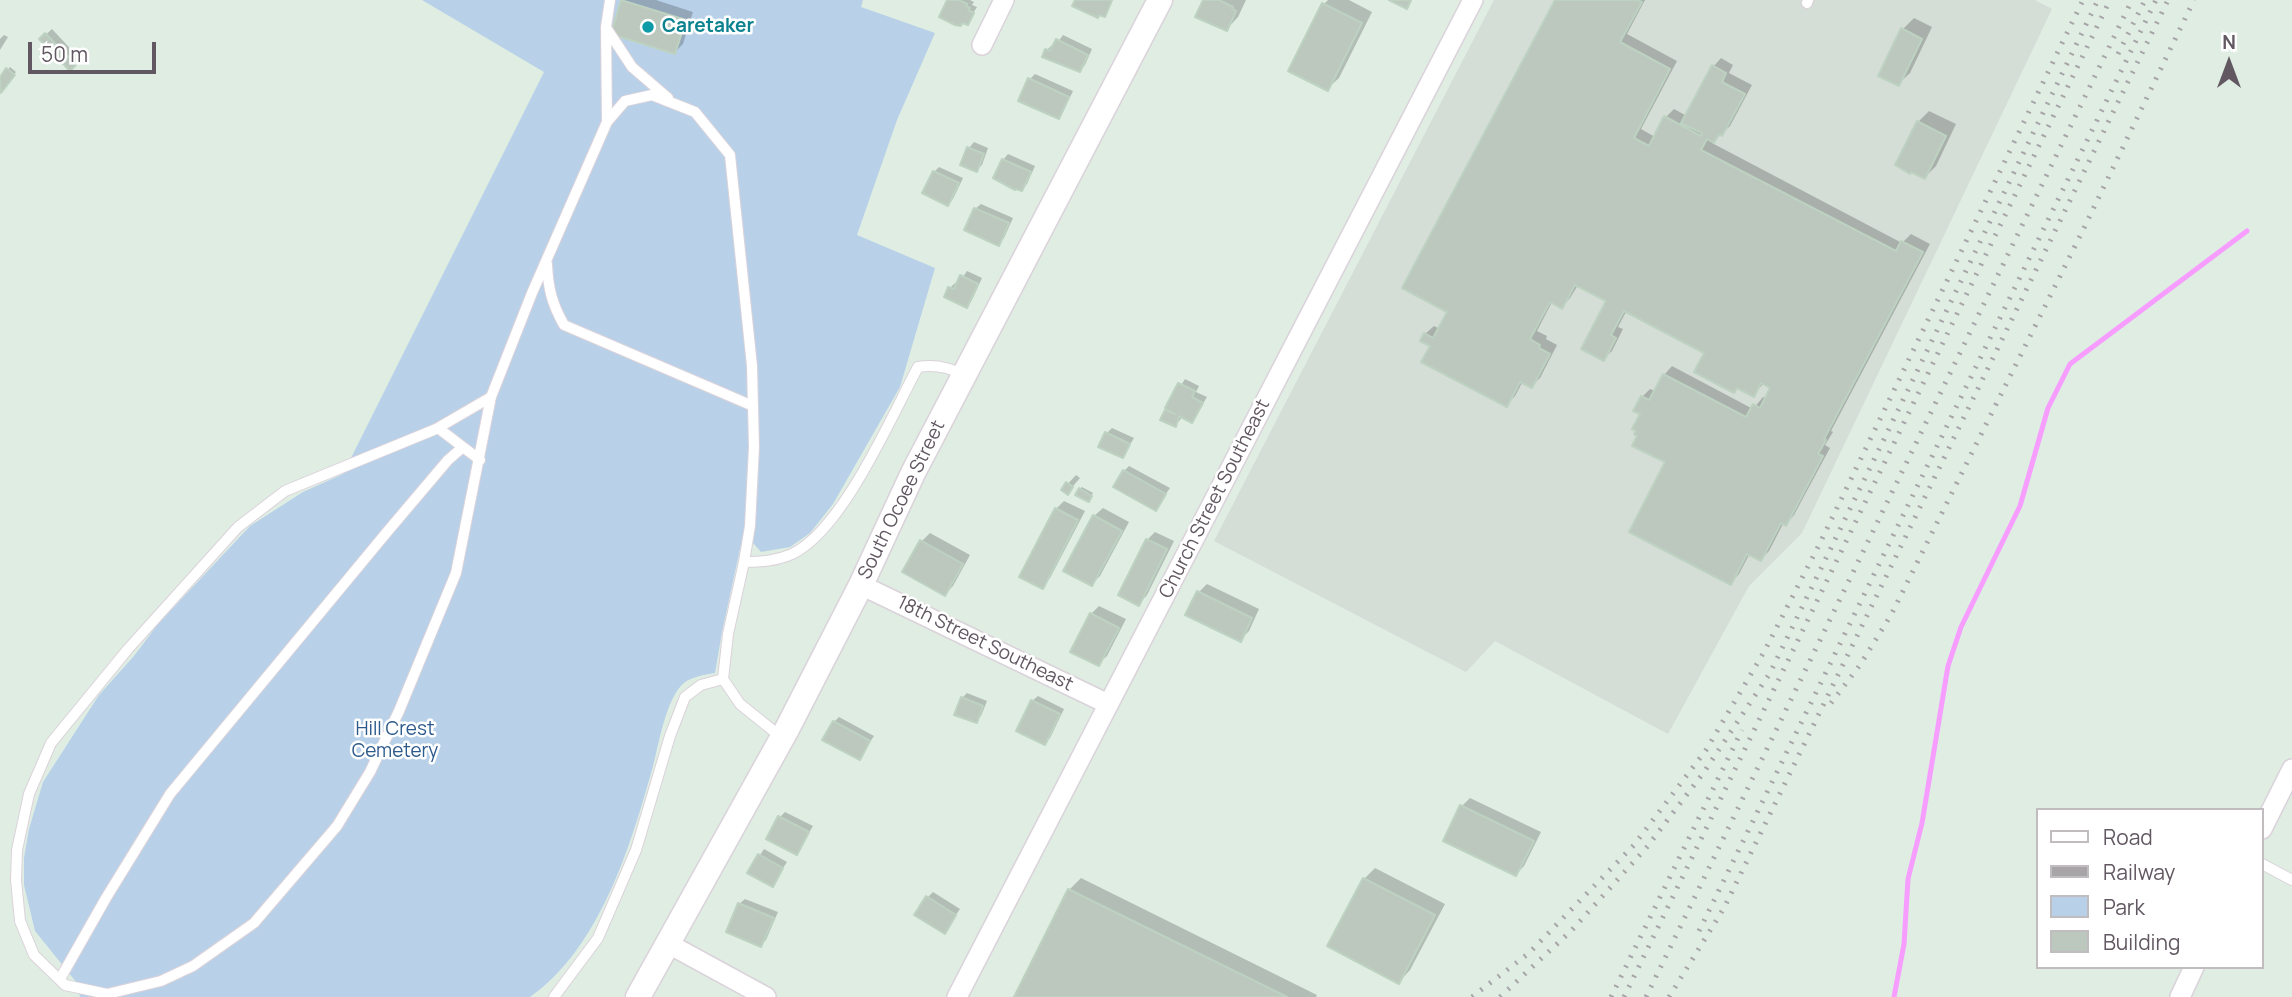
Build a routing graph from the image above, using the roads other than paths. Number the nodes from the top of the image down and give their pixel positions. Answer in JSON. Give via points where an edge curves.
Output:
{"nodes":[{"id":1,"x":610,"y":0,"type":"edge"},
{"id":2,"x":1004,"y":0,"type":"edge"},
{"id":3,"x":1160,"y":0,"type":"edge"},
{"id":4,"x":1473,"y":0,"type":"edge"},
{"id":5,"x":606,"y":27,"type":"junction"},
{"id":6,"x":982,"y":45,"type":"dead end"},
{"id":7,"x":677,"y":105,"type":"junction"},
{"id":8,"x":607,"y":122,"type":"junction"},
{"id":9,"x":547,"y":260,"type":"junction"},
{"id":10,"x":965,"y":375,"type":"junction"},
{"id":11,"x":491,"y":397,"type":"junction"},
{"id":12,"x":753,"y":406,"type":"junction"},
{"id":13,"x":438,"y":428,"type":"junction"},
{"id":14,"x":463,"y":447,"type":"junction"},
{"id":15,"x":480,"y":460,"type":"junction"},
{"id":16,"x":744,"y":562,"type":"junction"},
{"id":17,"x":861,"y":585,"type":"junction"},
{"id":18,"x":723,"y":679,"type":"junction"},
{"id":19,"x":1108,"y":704,"type":"junction"},
{"id":20,"x":782,"y":738,"type":"junction"},
{"id":21,"x":2292,"y":769,"type":"edge"},
{"id":22,"x":2264,"y":826,"type":"edge"},
{"id":23,"x":2264,"y":865,"type":"edge"},
{"id":24,"x":2292,"y":880,"type":"edge"},
{"id":25,"x":667,"y":943,"type":"junction"},
{"id":26,"x":2193,"y":969,"type":"edge"},
{"id":27,"x":62,"y":982,"type":"junction"},
{"id":28,"x":70,"y":997,"type":"edge"},
{"id":29,"x":554,"y":997,"type":"edge"},
{"id":30,"x":638,"y":997,"type":"edge"},
{"id":31,"x":766,"y":997,"type":"edge"},
{"id":32,"x":957,"y":997,"type":"edge"},
{"id":33,"x":2180,"y":997,"type":"edge"}],
"edges":[{"from":1,"to":5,"type":"lane"},
{"from":2,"to":6,"type":"street"},
{"from":3,"to":10,"type":"street","name":"South Ocoee Street"},
{"from":4,"to":19,"type":"street","name":"Church Street Southeast"},
{"from":5,"to":7,"type":"lane","via":[[632,67]]},
{"from":5,"to":8,"type":"lane"},
{"from":7,"to":8,"type":"lane","via":[[652,95],[625,102]]},
{"from":7,"to":12,"type":"lane","via":[[695,112],[730,155]]},
{"from":8,"to":9,"type":"lane"},
{"from":9,"to":11,"type":"lane"},
{"from":9,"to":12,"type":"lane","via":[[548,287],[564,325]]},
{"from":10,"to":16,"type":"lane","via":[[931,365],[918,367],[862,471],[816,536],[793,553],[767,562]]},
{"from":10,"to":17,"type":"street","name":"South Ocoee Street"},
{"from":11,"to":13,"type":"lane"},
{"from":11,"to":15,"type":"lane"},
{"from":12,"to":16,"type":"lane","via":[[750,526]]},
{"from":13,"to":14,"type":"lane"},
{"from":13,"to":27,"type":"lane","via":[[285,491],[238,527],[51,743],[29,794],[16,880],[20,921],[34,955]]},
{"from":14,"to":15,"type":"lane"},
{"from":14,"to":27,"type":"lane","via":[[387,531],[170,794],[106,898]]},
{"from":15,"to":27,"type":"lane","via":[[456,573],[399,712],[337,825],[254,923],[193,966],[161,981],[107,994]]},
{"from":16,"to":18,"type":"lane"},
{"from":17,"to":19,"type":"street","name":"18th Street Southeast"},
{"from":17,"to":20,"type":"street","name":"South Ocoee Street"},
{"from":18,"to":20,"type":"lane","via":[[740,704]]},
{"from":18,"to":29,"type":"lane","via":[[701,685],[685,697],[636,850],[598,938]]},
{"from":19,"to":32,"type":"street","name":"Church Street Southeast"},
{"from":20,"to":25,"type":"street","name":"South Ocoee Street"},
{"from":21,"to":22,"type":"street"},
{"from":23,"to":24,"type":"lane"},
{"from":25,"to":30,"type":"street","name":"South Ocoee Street"},
{"from":25,"to":31,"type":"street"},
{"from":26,"to":33,"type":"street"},
{"from":27,"to":28,"type":"lane"}]}
